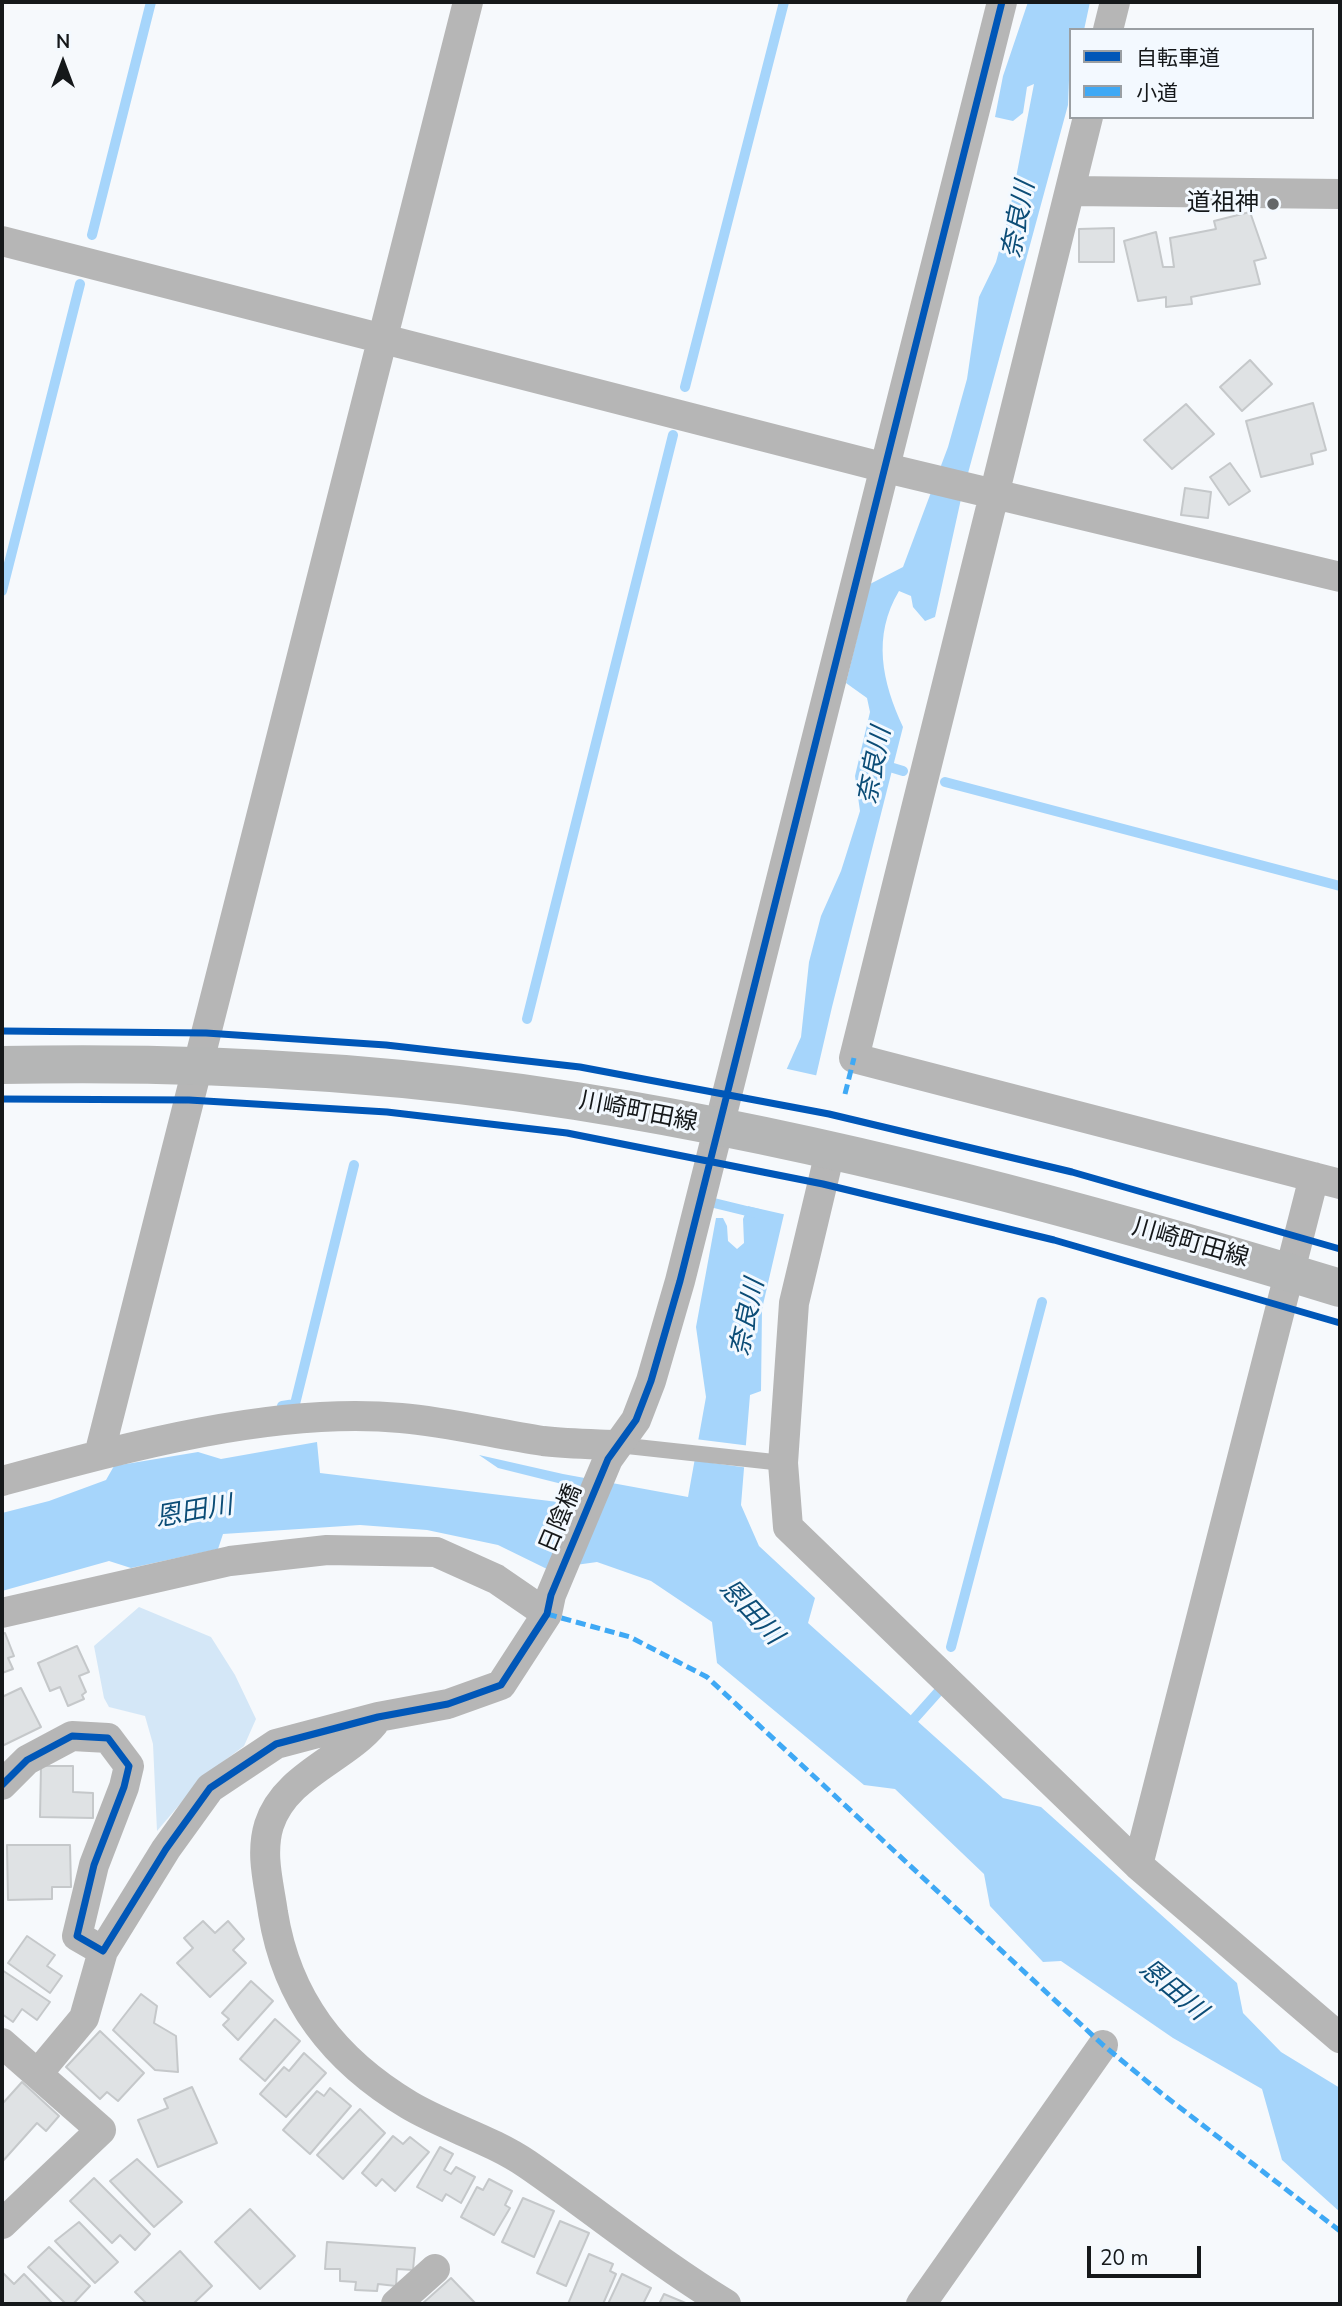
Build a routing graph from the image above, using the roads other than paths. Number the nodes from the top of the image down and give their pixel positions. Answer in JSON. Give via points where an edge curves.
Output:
{"nodes":[{"id":1,"x":468,"y":2,"type":"edge"},
{"id":2,"x":1002,"y":2,"type":"edge"},
{"id":3,"x":1115,"y":2,"type":"edge"},
{"id":4,"x":1108,"y":28,"type":"edge"},
{"id":5,"x":1088,"y":119,"type":"edge"},
{"id":6,"x":1071,"y":191,"type":"junction"},
{"id":7,"x":1340,"y":194,"type":"edge"},
{"id":8,"x":2,"y":241,"type":"edge"},
{"id":9,"x":383,"y":341,"type":"junction"},
{"id":10,"x":893,"y":470,"type":"junction"},
{"id":11,"x":987,"y":492,"type":"junction"},
{"id":12,"x":1340,"y":577,"type":"edge"},
{"id":13,"x":2,"y":1065,"type":"edge"},
{"id":14,"x":198,"y":1067,"type":"junction"},
{"id":15,"x":722,"y":1130,"type":"junction"},
{"id":16,"x":826,"y":1150,"type":"junction"},
{"id":17,"x":1327,"y":1181,"type":"edge"},
{"id":18,"x":1290,"y":1272,"type":"junction"},
{"id":19,"x":1340,"y":1288,"type":"edge"},
{"id":20,"x":623,"y":1450,"type":"junction"},
{"id":21,"x":99,"y":1455,"type":"junction"},
{"id":22,"x":776,"y":1462,"type":"junction"},
{"id":23,"x":2,"y":1481,"type":"edge"},
{"id":24,"x":549,"y":1604,"type":"junction"},
{"id":25,"x":2,"y":1613,"type":"edge"},
{"id":26,"x":378,"y":1717,"type":"junction"},
{"id":27,"x":2,"y":1785,"type":"edge"},
{"id":28,"x":1138,"y":1865,"type":"junction"},
{"id":29,"x":103,"y":1951,"type":"junction"},
{"id":30,"x":1340,"y":2038,"type":"edge"},
{"id":31,"x":2,"y":2043,"type":"edge"},
{"id":32,"x":1103,"y":2045,"type":"dead end"},
{"id":33,"x":38,"y":2072,"type":"junction"},
{"id":34,"x":2,"y":2224,"type":"edge"},
{"id":35,"x":435,"y":2269,"type":"dead end"},
{"id":36,"x":396,"y":2304,"type":"edge"},
{"id":37,"x":726,"y":2304,"type":"edge"},
{"id":38,"x":921,"y":2304,"type":"edge"}],
"edges":[{"from":1,"to":9,"type":"street"},
{"from":2,"to":10,"type":"street","name":"日陰橋"},
{"from":3,"to":4,"type":"street"},
{"from":5,"to":6,"type":"street"},
{"from":6,"to":7,"type":"street"},
{"from":6,"to":11,"type":"street"},
{"from":8,"to":9,"type":"street"},
{"from":9,"to":10,"type":"street"},
{"from":9,"to":14,"type":"street"},
{"from":10,"to":11,"type":"street"},
{"from":10,"to":15,"type":"street","name":"日陰橋"},
{"from":11,"to":12,"type":"street"},
{"from":11,"to":17,"type":"street","via":[[854,1058]]},
{"from":13,"to":14,"type":"main road","name":"川崎町田線"},
{"from":14,"to":15,"type":"main road","name":"川崎町田線","via":[[389,1079],[575,1101]]},
{"from":14,"to":21,"type":"street"},
{"from":15,"to":16,"type":"main road","name":"川崎町田線"},
{"from":15,"to":20,"type":"street","name":"日陰橋","via":[[651,1381]]},
{"from":16,"to":18,"type":"main road","name":"川崎町田線","via":[[1058,1206]]},
{"from":16,"to":22,"type":"street","via":[[794,1303]]},
{"from":17,"to":18,"type":"street"},
{"from":18,"to":19,"type":"main road","name":"川崎町田線"},
{"from":18,"to":28,"type":"street"},
{"from":20,"to":21,"type":"street","via":[[400,1418],[326,1417],[215,1430]]},
{"from":20,"to":22,"type":"lane"},
{"from":20,"to":24,"type":"street","name":"日陰橋"},
{"from":21,"to":23,"type":"street"},
{"from":22,"to":28,"type":"street","via":[[788,1527]]},
{"from":24,"to":25,"type":"street","via":[[436,1552],[327,1550],[230,1561]]},
{"from":24,"to":26,"type":"street","name":"日陰橋","via":[[501,1685],[448,1704]]},
{"from":26,"to":29,"type":"street","name":"日陰橋","via":[[276,1744],[210,1788]]},
{"from":26,"to":37,"type":"street","via":[[288,1794],[270,1822],[265,1841],[277,1938],[314,2022],[353,2067],[410,2105],[524,2162]]},
{"from":27,"to":29,"type":"street","via":[[27,1760],[72,1736],[108,1738],[128,1766],[94,1865],[77,1936]]},
{"from":28,"to":30,"type":"street"},
{"from":29,"to":33,"type":"street","name":"日陰橋","via":[[84,2018]]},
{"from":31,"to":33,"type":"street"},
{"from":32,"to":38,"type":"street"},
{"from":33,"to":34,"type":"street","via":[[101,2130]]},
{"from":35,"to":36,"type":"street"}]}
